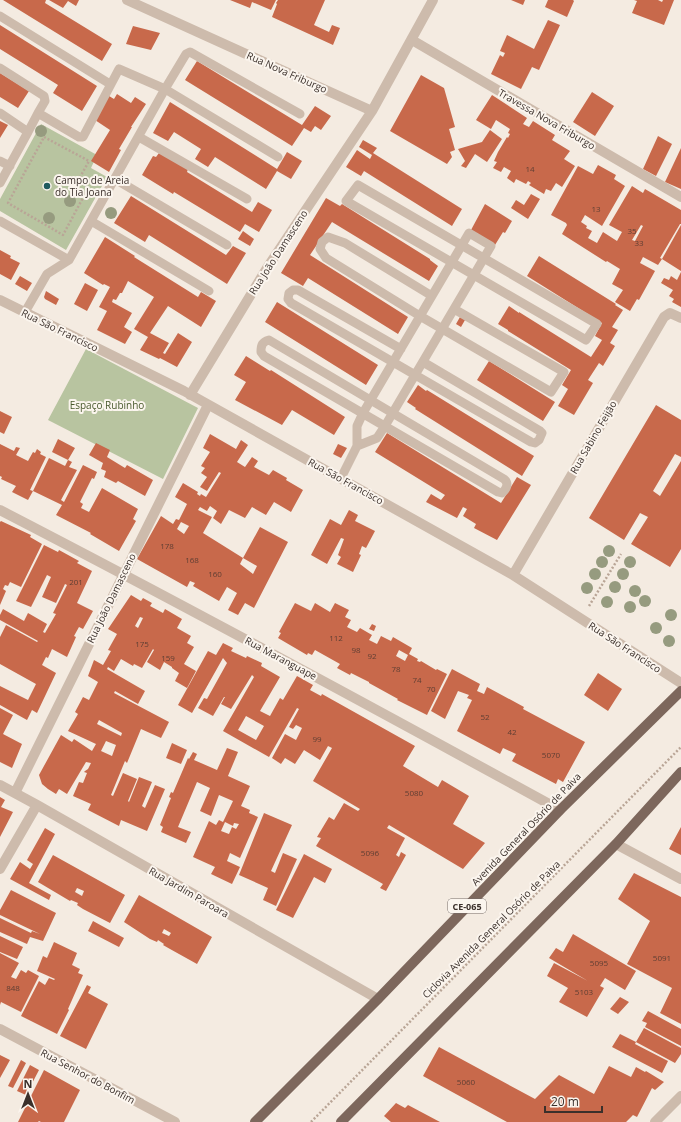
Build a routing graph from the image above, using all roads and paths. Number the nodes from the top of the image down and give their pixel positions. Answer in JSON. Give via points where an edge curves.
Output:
{"nodes":[{"id":1,"x":127,"y":0,"type":"edge"},
{"id":2,"x":433,"y":0,"type":"edge"},
{"id":3,"x":0,"y":16,"type":"edge"},
{"id":4,"x":412,"y":40,"type":"junction"},
{"id":5,"x":0,"y":68,"type":"edge"},
{"id":6,"x":110,"y":84,"type":"junction"},
{"id":7,"x":166,"y":89,"type":"junction"},
{"id":8,"x":372,"y":111,"type":"junction"},
{"id":9,"x":38,"y":113,"type":"junction"},
{"id":10,"x":0,"y":114,"type":"edge"},
{"id":11,"x":300,"y":114,"type":"dead end"},
{"id":12,"x":28,"y":132,"type":"junction"},
{"id":13,"x":139,"y":137,"type":"junction"},
{"id":14,"x":278,"y":158,"type":"dead end"},
{"id":15,"x":0,"y":160,"type":"edge"},
{"id":16,"x":10,"y":166,"type":"junction"},
{"id":17,"x":84,"y":169,"type":"joint"},
{"id":18,"x":115,"y":179,"type":"junction"},
{"id":19,"x":0,"y":183,"type":"edge"},
{"id":20,"x":681,"y":197,"type":"edge"},
{"id":21,"x":247,"y":199,"type":"dead end"},
{"id":22,"x":0,"y":221,"type":"edge"},
{"id":23,"x":91,"y":222,"type":"junction"},
{"id":24,"x":227,"y":245,"type":"dead end"},
{"id":25,"x":461,"y":246,"type":"junction"},
{"id":26,"x":483,"y":259,"type":"junction"},
{"id":27,"x":69,"y":260,"type":"junction"},
{"id":28,"x":452,"y":262,"type":"junction"},
{"id":29,"x":474,"y":275,"type":"junction"},
{"id":30,"x":209,"y":291,"type":"dead end"},
{"id":31,"x":432,"y":296,"type":"junction"},
{"id":32,"x":0,"y":300,"type":"edge"},
{"id":33,"x":454,"y":309,"type":"junction"},
{"id":34,"x":25,"y":312,"type":"junction"},
{"id":35,"x":420,"y":316,"type":"junction"},
{"id":36,"x":681,"y":318,"type":"edge"},
{"id":37,"x":442,"y":329,"type":"junction"},
{"id":38,"x":401,"y":349,"type":"junction"},
{"id":39,"x":393,"y":362,"type":"junction"},
{"id":40,"x":423,"y":362,"type":"junction"},
{"id":41,"x":415,"y":375,"type":"junction"},
{"id":42,"x":190,"y":395,"type":"junction"},
{"id":43,"x":371,"y":400,"type":"junction"},
{"id":44,"x":208,"y":405,"type":"junction"},
{"id":45,"x":393,"y":412,"type":"junction"},
{"id":46,"x":363,"y":413,"type":"junction"},
{"id":47,"x":385,"y":426,"type":"junction"},
{"id":48,"x":357,"y":446,"type":"junction"},
{"id":49,"x":341,"y":478,"type":"junction"},
{"id":50,"x":0,"y":510,"type":"edge"},
{"id":51,"x":621,"y":554,"type":"dead end"},
{"id":52,"x":123,"y":574,"type":"junction"},
{"id":53,"x":513,"y":575,"type":"junction"},
{"id":54,"x":581,"y":618,"type":"junction"},
{"id":55,"x":681,"y":683,"type":"edge"},
{"id":56,"x":681,"y":692,"type":"edge"},
{"id":57,"x":681,"y":747,"type":"edge"},
{"id":58,"x":681,"y":772,"type":"edge"},
{"id":59,"x":0,"y":786,"type":"edge"},
{"id":60,"x":15,"y":793,"type":"junction"},
{"id":61,"x":37,"y":805,"type":"junction"},
{"id":62,"x":560,"y":810,"type":"junction"},
{"id":63,"x":616,"y":844,"type":"junction"},
{"id":64,"x":0,"y":869,"type":"edge"},
{"id":65,"x":681,"y":878,"type":"edge"},
{"id":66,"x":378,"y":999,"type":"junction"},
{"id":67,"x":0,"y":1029,"type":"edge"},
{"id":68,"x":681,"y":1096,"type":"edge"},
{"id":69,"x":175,"y":1122,"type":"edge"},
{"id":70,"x":255,"y":1122,"type":"edge"},
{"id":71,"x":311,"y":1122,"type":"edge"},
{"id":72,"x":341,"y":1122,"type":"edge"},
{"id":73,"x":656,"y":1122,"type":"edge"}],
"edges":[{"from":1,"to":8,"type":"street","name":"Rua Nova Friburgo"},
{"from":2,"to":4,"type":"street"},
{"from":3,"to":6,"type":"lane"},
{"from":4,"to":8,"type":"street"},
{"from":4,"to":20,"type":"street","name":"Travessa Nova Friburgo"},
{"from":5,"to":9,"type":"lane","via":[[44,96],[45,101]]},
{"from":6,"to":7,"type":"lane","via":[[120,68]]},
{"from":6,"to":9,"type":"lane","via":[[83,137],[78,137]]},
{"from":7,"to":11,"type":"lane","via":[[186,54],[192,53]]},
{"from":7,"to":13,"type":"lane"},
{"from":7,"to":14,"type":"lane"},
{"from":8,"to":42,"type":"street","name":"Rua João Damasceno","via":[[267,268]]},
{"from":9,"to":12,"type":"lane"},
{"from":10,"to":12,"type":"lane"},
{"from":12,"to":16,"type":"lane"},
{"from":13,"to":18,"type":"lane"},
{"from":13,"to":21,"type":"lane"},
{"from":15,"to":16,"type":"lane"},
{"from":16,"to":19,"type":"lane"},
{"from":17,"to":17,"type":"path","via":[[89,161],[44,137],[8,203],[63,235],[86,194],[74,188]]},
{"from":18,"to":23,"type":"lane"},
{"from":18,"to":24,"type":"lane"},
{"from":22,"to":27,"type":"lane"},
{"from":23,"to":27,"type":"lane"},
{"from":23,"to":30,"type":"lane"},
{"from":25,"to":26,"type":"lane"},
{"from":25,"to":26,"type":"lane","via":[[469,233],[475,236],[491,246]]},
{"from":25,"to":28,"type":"lane"},
{"from":25,"to":28,"type":"lane","via":[[358,185],[346,201]]},
{"from":26,"to":29,"type":"lane"},
{"from":26,"to":29,"type":"lane","via":[[597,324],[586,340]]},
{"from":27,"to":34,"type":"lane","via":[[47,274]]},
{"from":28,"to":29,"type":"lane"},
{"from":28,"to":31,"type":"lane"},
{"from":29,"to":33,"type":"lane"},
{"from":31,"to":35,"type":"lane"},
{"from":31,"to":35,"type":"lane","via":[[345,243],[328,237],[322,242],[320,249],[326,258]]},
{"from":32,"to":34,"type":"street","name":"Rua São Francisco"},
{"from":33,"to":37,"type":"lane"},
{"from":33,"to":37,"type":"lane","via":[[564,372],[551,392]]},
{"from":34,"to":42,"type":"street","name":"Rua São Francisco"},
{"from":35,"to":37,"type":"lane"},
{"from":35,"to":38,"type":"lane"},
{"from":36,"to":53,"type":"street","name":"Rua Sabino Feijão","via":[[670,313],[664,317]]},
{"from":37,"to":40,"type":"lane"},
{"from":38,"to":39,"type":"lane"},
{"from":38,"to":39,"type":"lane","via":[[298,290],[289,293],[288,299],[291,303]]},
{"from":39,"to":41,"type":"lane"},
{"from":39,"to":43,"type":"lane"},
{"from":40,"to":41,"type":"lane"},
{"from":40,"to":41,"type":"lane","via":[[534,427],[542,433],[541,436],[535,443],[531,442]]},
{"from":41,"to":45,"type":"lane"},
{"from":42,"to":44,"type":"street","name":"Rua São Francisco"},
{"from":43,"to":45,"type":"lane"},
{"from":43,"to":46,"type":"lane"},
{"from":43,"to":46,"type":"lane","via":[[269,340],[261,345],[264,356]]},
{"from":44,"to":49,"type":"street","name":"Rua São Francisco"},
{"from":44,"to":52,"type":"street","name":"Rua João Damasceno"},
{"from":45,"to":47,"type":"lane"},
{"from":45,"to":47,"type":"lane","via":[[504,479],[507,485],[505,490],[502,493],[498,492]]},
{"from":46,"to":47,"type":"lane"},
{"from":46,"to":48,"type":"lane","via":[[357,426]]},
{"from":47,"to":48,"type":"lane","via":[[377,438]]},
{"from":48,"to":49,"type":"lane"},
{"from":49,"to":53,"type":"street","name":"Rua São Francisco"},
{"from":50,"to":52,"type":"street","name":"Rua Maranguape"},
{"from":51,"to":54,"type":"path"},
{"from":52,"to":60,"type":"street","name":"Rua João Damasceno"},
{"from":52,"to":62,"type":"street","name":"Rua Maranguape"},
{"from":53,"to":54,"type":"street","name":"Rua São Francisco"},
{"from":54,"to":55,"type":"street","name":"Rua São Francisco"},
{"from":56,"to":62,"type":"main road","name":"Avenida General Osório de Paiva","number":"CE-065"},
{"from":57,"to":71,"type":"path","name":"Ciclovia Avenida General Osório de Paiva"},
{"from":58,"to":63,"type":"main road"},
{"from":59,"to":60,"type":"street","name":"Rua Jardim Paroara"},
{"from":60,"to":61,"type":"street","name":"Rua Jardim Paroara"},
{"from":61,"to":64,"type":"street"},
{"from":61,"to":66,"type":"street","name":"Rua Jardim Paroara"},
{"from":62,"to":66,"type":"main road","name":"Avenida General Osório de Paiva","number":"CE-065"},
{"from":63,"to":65,"type":"street"},
{"from":63,"to":72,"type":"main road"},
{"from":66,"to":70,"type":"main road","name":"Avenida General Osório de Paiva","number":"CE-065"},
{"from":67,"to":69,"type":"street","name":"Rua Senhor do Bonfim"},
{"from":68,"to":73,"type":"street"}]}
